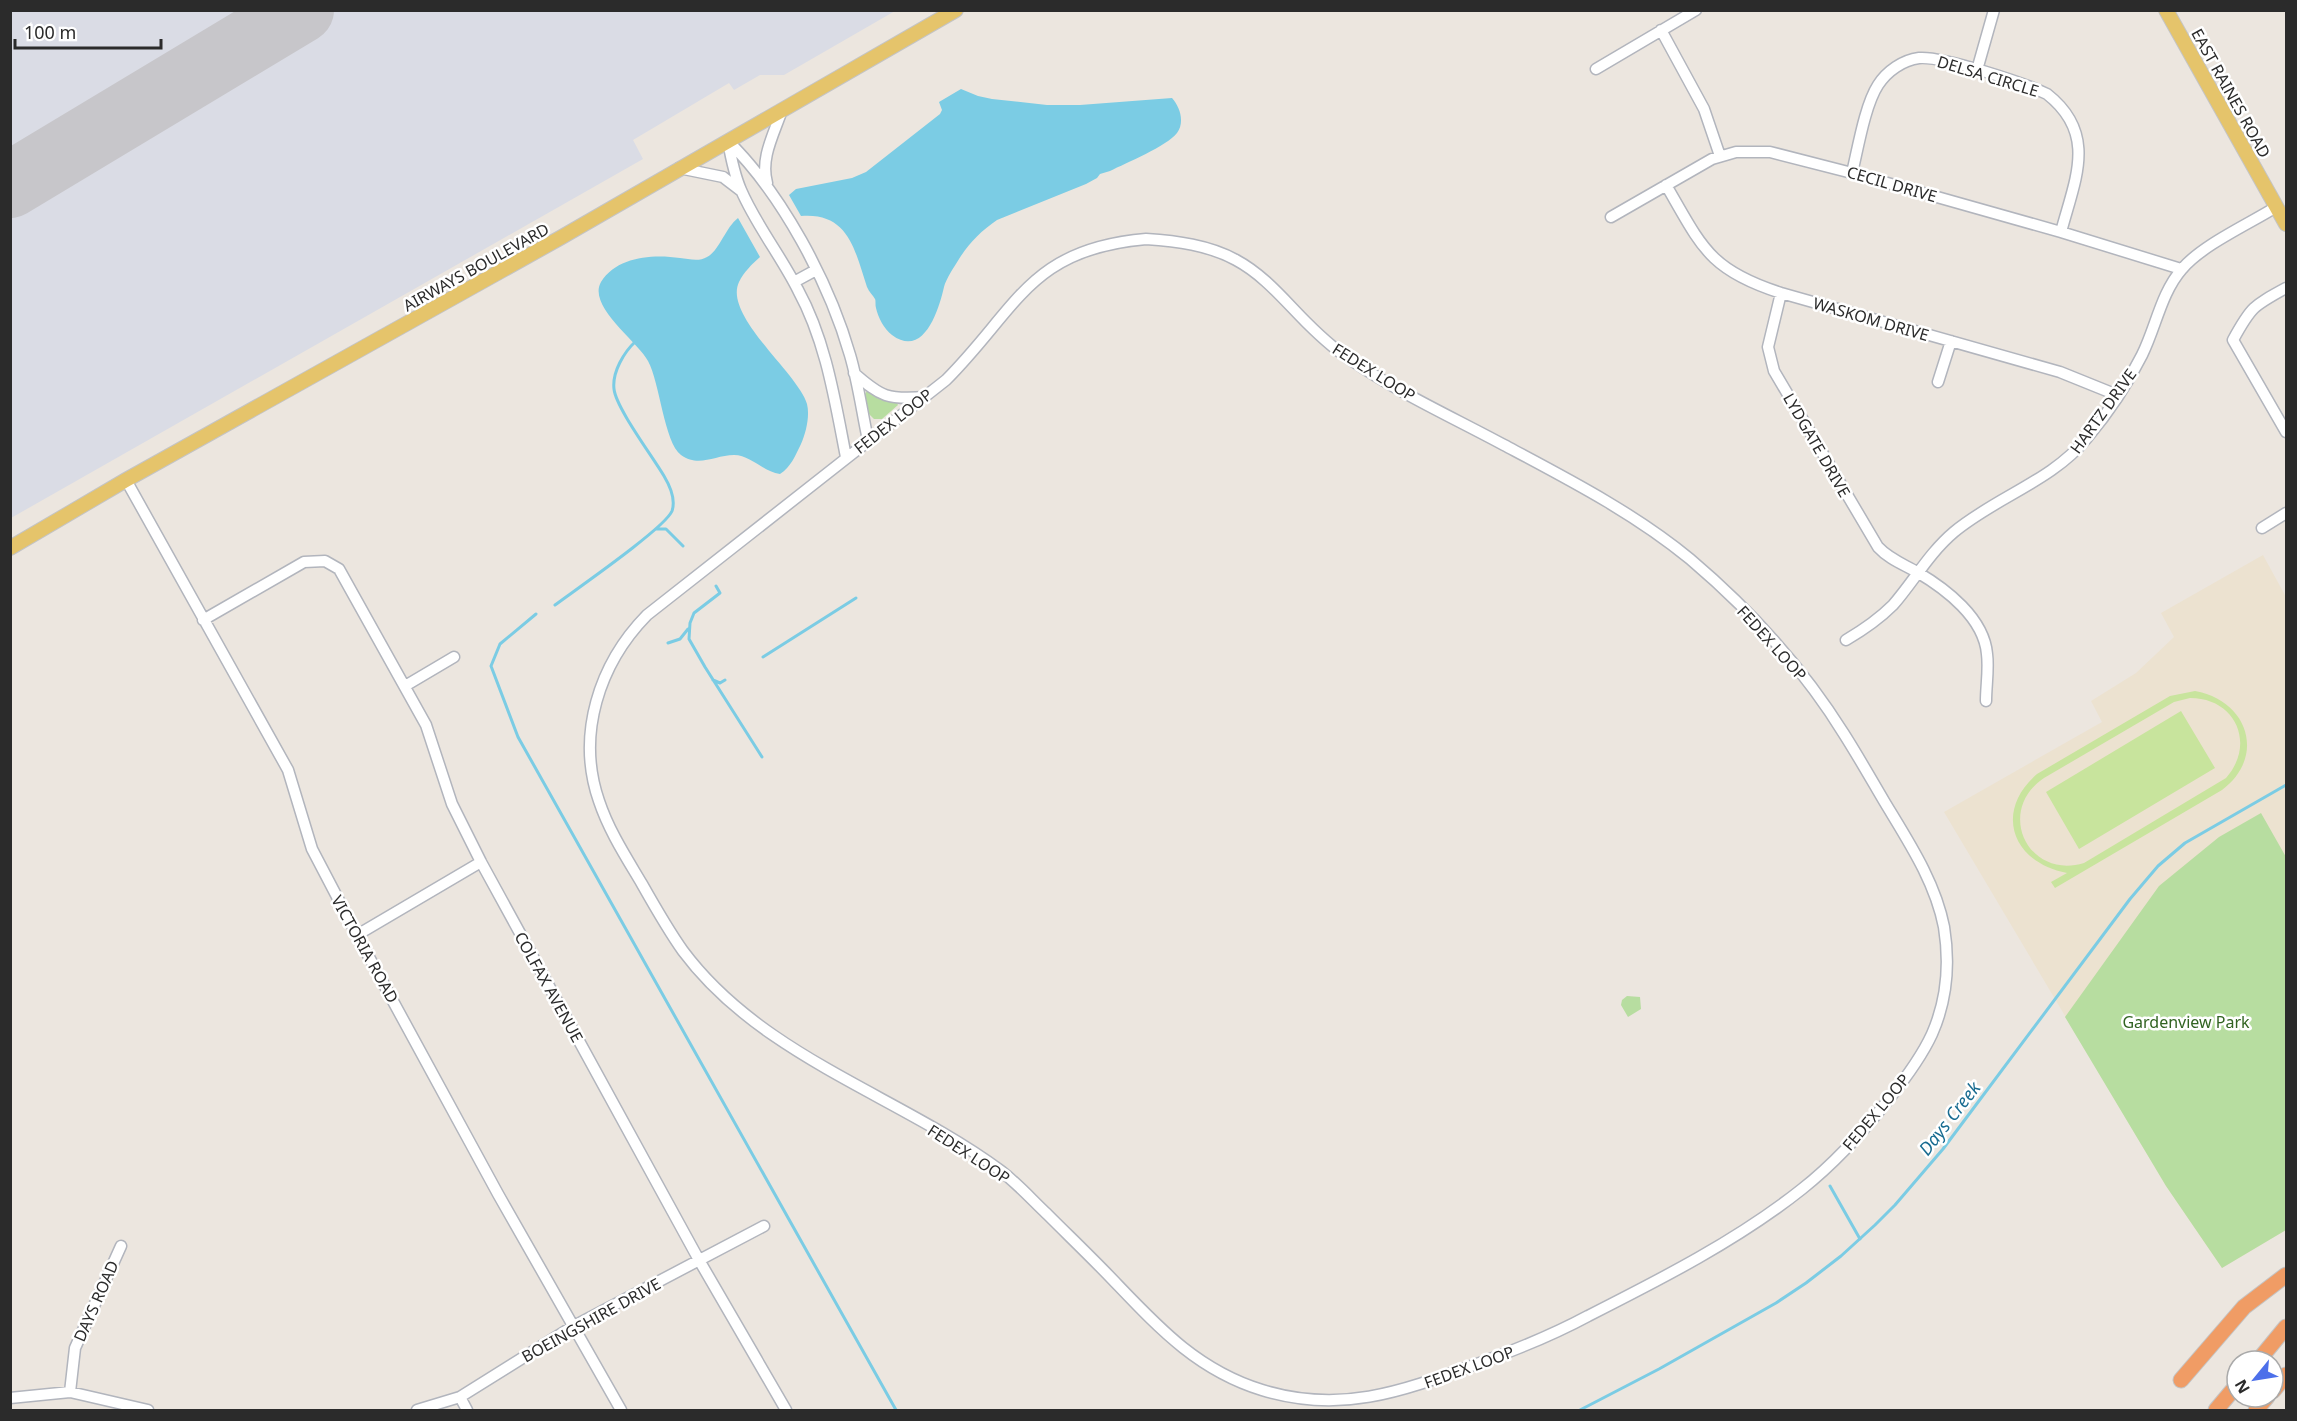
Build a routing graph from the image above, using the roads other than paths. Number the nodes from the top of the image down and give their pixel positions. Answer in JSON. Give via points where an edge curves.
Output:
{"nodes":[{"id":1,"x":956,"y":10,"type":"edge"},
{"id":2,"x":1695,"y":10,"type":"edge"},
{"id":3,"x":1994,"y":10,"type":"edge"},
{"id":4,"x":2166,"y":10,"type":"edge"},
{"id":5,"x":1661,"y":30,"type":"junction"},
{"id":6,"x":1596,"y":69,"type":"dead end"},
{"id":7,"x":1977,"y":70,"type":"junction"},
{"id":8,"x":783,"y":110,"type":"junction"},
{"id":9,"x":728,"y":141,"type":"junction"},
{"id":10,"x":1720,"y":156,"type":"junction"},
{"id":11,"x":679,"y":168,"type":"junction"},
{"id":12,"x":1852,"y":173,"type":"junction"},
{"id":13,"x":1666,"y":185,"type":"junction"},
{"id":14,"x":768,"y":186,"type":"junction"},
{"id":15,"x":741,"y":190,"type":"junction"},
{"id":16,"x":2276,"y":207,"type":"junction"},
{"id":17,"x":1611,"y":217,"type":"dead end"},
{"id":18,"x":2286,"y":224,"type":"edge"},
{"id":19,"x":2061,"y":232,"type":"junction"},
{"id":20,"x":2181,"y":269,"type":"junction"},
{"id":21,"x":816,"y":270,"type":"junction"},
{"id":22,"x":794,"y":282,"type":"junction"},
{"id":23,"x":2286,"y":288,"type":"edge"},
{"id":24,"x":1781,"y":293,"type":"junction"},
{"id":25,"x":1951,"y":341,"type":"junction"},
{"id":26,"x":854,"y":373,"type":"junction"},
{"id":27,"x":1938,"y":382,"type":"dead end"},
{"id":28,"x":2117,"y":395,"type":"junction"},
{"id":29,"x":925,"y":396,"type":"junction"},
{"id":30,"x":2286,"y":432,"type":"edge"},
{"id":31,"x":868,"y":440,"type":"junction"},
{"id":32,"x":846,"y":457,"type":"junction"},
{"id":33,"x":126,"y":480,"type":"junction"},
{"id":34,"x":2286,"y":513,"type":"edge"},
{"id":35,"x":2262,"y":528,"type":"dead end"},
{"id":36,"x":10,"y":548,"type":"edge"},
{"id":37,"x":1918,"y":573,"type":"junction"},
{"id":38,"x":203,"y":620,"type":"junction"},
{"id":39,"x":1846,"y":640,"type":"dead end"},
{"id":40,"x":454,"y":657,"type":"dead end"},
{"id":41,"x":405,"y":686,"type":"junction"},
{"id":42,"x":1986,"y":701,"type":"dead end"},
{"id":43,"x":481,"y":862,"type":"junction"},
{"id":44,"x":357,"y":935,"type":"junction"},
{"id":45,"x":764,"y":1226,"type":"dead end"},
{"id":46,"x":121,"y":1246,"type":"dead end"},
{"id":47,"x":699,"y":1260,"type":"junction"},
{"id":48,"x":2286,"y":1275,"type":"edge"},
{"id":49,"x":572,"y":1327,"type":"junction"},
{"id":50,"x":2286,"y":1327,"type":"edge"},
{"id":51,"x":2268,"y":1349,"type":"edge"},
{"id":52,"x":2181,"y":1380,"type":"dead end"},
{"id":53,"x":70,"y":1392,"type":"junction"},
{"id":54,"x":460,"y":1397,"type":"junction"},
{"id":55,"x":10,"y":1398,"type":"edge"},
{"id":56,"x":148,"y":1410,"type":"edge"},
{"id":57,"x":417,"y":1410,"type":"edge"},
{"id":58,"x":467,"y":1410,"type":"edge"},
{"id":59,"x":621,"y":1410,"type":"edge"},
{"id":60,"x":786,"y":1410,"type":"edge"}],
"edges":[{"from":1,"to":8,"type":"main road","name":"AIRWAYS BOULEVARD"},
{"from":2,"to":5,"type":"street"},
{"from":3,"to":7,"type":"street"},
{"from":4,"to":16,"type":"main road","name":"EAST RAINES ROAD"},
{"from":5,"to":6,"type":"street"},
{"from":5,"to":10,"type":"street","via":[[1704,109]]},
{"from":7,"to":12,"type":"street","name":"DELSA CIRCLE","via":[[1928,58],[1908,61],[1890,71],[1874,93]]},
{"from":7,"to":19,"type":"street","name":"DELSA CIRCLE","via":[[2047,94],[2071,120],[2079,142],[2079,161]]},
{"from":8,"to":9,"type":"main road","name":"AIRWAYS BOULEVARD"},
{"from":8,"to":14,"type":"street","via":[[764,166]]},
{"from":9,"to":11,"type":"main road","name":"AIRWAYS BOULEVARD"},
{"from":9,"to":14,"type":"street"},
{"from":9,"to":15,"type":"street"},
{"from":10,"to":12,"type":"street","name":"CECIL DRIVE","via":[[1770,152]]},
{"from":10,"to":13,"type":"street","name":"CECIL DRIVE"},
{"from":11,"to":15,"type":"street","via":[[723,177]]},
{"from":11,"to":33,"type":"main road","name":"AIRWAYS BOULEVARD"},
{"from":12,"to":19,"type":"street","name":"CECIL DRIVE"},
{"from":13,"to":17,"type":"street","name":"CECIL DRIVE"},
{"from":13,"to":24,"type":"street","name":"WASKOM DRIVE","via":[[1701,244],[1720,265],[1744,280]]},
{"from":14,"to":21,"type":"street"},
{"from":15,"to":22,"type":"street"},
{"from":16,"to":18,"type":"main road","name":"EAST RAINES ROAD"},
{"from":16,"to":20,"type":"street","name":"HARTZ DRIVE","via":[[2200,253]]},
{"from":19,"to":20,"type":"street","name":"CECIL DRIVE"},
{"from":20,"to":28,"type":"street","name":"HARTZ DRIVE","via":[[2168,290],[2141,356]]},
{"from":21,"to":22,"type":"street"},
{"from":21,"to":26,"type":"street","via":[[839,321]]},
{"from":22,"to":32,"type":"street","via":[[821,345]]},
{"from":23,"to":30,"type":"street","via":[[2249,312],[2233,340]]},
{"from":24,"to":25,"type":"street","name":"WASKOM DRIVE"},
{"from":24,"to":37,"type":"street","name":"LYDGATE DRIVE","via":[[1768,347],[1774,371],[1872,539],[1893,560]]},
{"from":25,"to":27,"type":"street"},
{"from":25,"to":28,"type":"street","name":"WASKOM DRIVE","via":[[2060,372]]},
{"from":26,"to":29,"type":"street","via":[[885,396]]},
{"from":26,"to":31,"type":"street"},
{"from":28,"to":37,"type":"street","name":"HARTZ DRIVE","via":[[2069,457],[1965,523],[1943,542]]},
{"from":29,"to":31,"type":"street","name":"FEDEX LOOP"},
{"from":29,"to":32,"type":"street","name":"FEDEX LOOP","via":[[966,360],[1018,295],[1050,268],[1109,243],[1168,240],[1220,252],[1236,260],[1272,287],[1321,337],[1358,365],[1643,524],[1712,579],[1791,661],[1844,733],[1929,881],[1943,927],[1948,963],[1935,1028],[1918,1060],[1857,1137],[1785,1202],[1643,1288],[1545,1338],[1404,1390],[1344,1401],[1278,1395],[1216,1371],[1172,1340],[1002,1172],[776,1037],[735,1007],[674,938],[608,825],[594,787],[592,728],[597,696],[618,651],[646,615]]},
{"from":31,"to":32,"type":"street","name":"FEDEX LOOP"},
{"from":33,"to":36,"type":"main road","name":"AIRWAYS BOULEVARD"},
{"from":33,"to":38,"type":"street","name":"VICTORIA ROAD"},
{"from":34,"to":35,"type":"street"},
{"from":37,"to":39,"type":"street","name":"HARTZ DRIVE","via":[[1883,614]]},
{"from":37,"to":42,"type":"street","name":"LYDGATE DRIVE","via":[[1958,603],[1979,629],[1988,655]]},
{"from":38,"to":41,"type":"street","name":"COLFAX AVENUE","via":[[304,561],[325,561],[339,569]]},
{"from":38,"to":44,"type":"street","name":"VICTORIA ROAD","via":[[288,770],[312,849]]},
{"from":40,"to":41,"type":"street"},
{"from":41,"to":43,"type":"street","name":"COLFAX AVENUE","via":[[426,725],[452,804]]},
{"from":43,"to":44,"type":"street"},
{"from":43,"to":47,"type":"street","name":"COLFAX AVENUE"},
{"from":44,"to":49,"type":"street","name":"VICTORIA ROAD"},
{"from":45,"to":47,"type":"street","name":"BOEINGSHIRE DRIVE"},
{"from":46,"to":53,"type":"street","name":"DAYS ROAD","via":[[75,1348]]},
{"from":47,"to":49,"type":"street","name":"BOEINGSHIRE DRIVE"},
{"from":47,"to":60,"type":"street","name":"COLFAX AVENUE"},
{"from":48,"to":52,"type":"highway","via":[[2244,1307]]},
{"from":49,"to":54,"type":"street","name":"BOEINGSHIRE DRIVE"},
{"from":49,"to":59,"type":"street","name":"VICTORIA ROAD"},
{"from":50,"to":51,"type":"highway"},
{"from":53,"to":55,"type":"street"},
{"from":53,"to":56,"type":"street"},
{"from":54,"to":57,"type":"street","name":"BOEINGSHIRE DRIVE"},
{"from":54,"to":58,"type":"street"}]}
